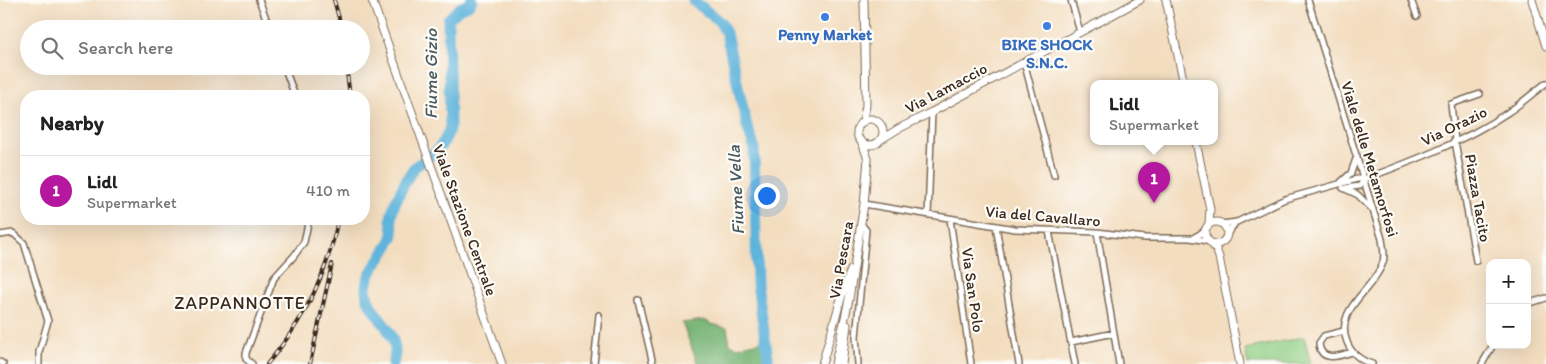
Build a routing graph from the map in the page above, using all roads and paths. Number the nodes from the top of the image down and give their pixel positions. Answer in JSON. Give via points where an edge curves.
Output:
{"nodes":[{"id":1,"x":259,"y":0,"type":"edge"},
{"id":2,"x":372,"y":0,"type":"edge"},
{"id":3,"x":864,"y":0,"type":"edge"},
{"id":4,"x":1071,"y":0,"type":"edge"},
{"id":5,"x":1140,"y":0,"type":"edge"},
{"id":6,"x":1166,"y":0,"type":"edge"},
{"id":7,"x":1308,"y":0,"type":"edge"},
{"id":8,"x":1411,"y":0,"type":"edge"},
{"id":9,"x":1532,"y":0,"type":"edge"},
{"id":10,"x":1417,"y":16,"type":"dead end"},
{"id":11,"x":267,"y":20,"type":"edge"},
{"id":12,"x":1080,"y":32,"type":"junction"},
{"id":13,"x":1546,"y":46,"type":"edge"},
{"id":14,"x":1024,"y":62,"type":"junction"},
{"id":15,"x":288,"y":75,"type":"edge"},
{"id":16,"x":1183,"y":80,"type":"edge"},
{"id":17,"x":1546,"y":83,"type":"edge"},
{"id":18,"x":294,"y":90,"type":"edge"},
{"id":19,"x":1480,"y":94,"type":"dead end"},
{"id":20,"x":866,"y":105,"type":"junction"},
{"id":21,"x":932,"y":112,"type":"junction"},
{"id":22,"x":875,"y":120,"type":"junction"},
{"id":23,"x":863,"y":122,"type":"junction"},
{"id":24,"x":881,"y":126,"type":"junction"},
{"id":25,"x":898,"y":129,"type":"junction"},
{"id":26,"x":1455,"y":141,"type":"junction"},
{"id":27,"x":862,"y":142,"type":"junction"},
{"id":28,"x":879,"y":142,"type":"junction"},
{"id":29,"x":1197,"y":145,"type":"edge"},
{"id":30,"x":1357,"y":156,"type":"junction"},
{"id":31,"x":868,"y":159,"type":"junction"},
{"id":32,"x":1054,"y":175,"type":"dead end"},
{"id":33,"x":1364,"y":179,"type":"junction"},
{"id":34,"x":1341,"y":186,"type":"junction"},
{"id":35,"x":864,"y":204,"type":"junction"},
{"id":36,"x":1210,"y":209,"type":"junction"},
{"id":37,"x":928,"y":215,"type":"junction"},
{"id":38,"x":1375,"y":215,"type":"junction"},
{"id":39,"x":950,"y":219,"type":"junction"},
{"id":40,"x":1237,"y":222,"type":"junction"},
{"id":41,"x":1220,"y":223,"type":"junction"},
{"id":42,"x":861,"y":224,"type":"junction"},
{"id":43,"x":308,"y":225,"type":"edge"},
{"id":44,"x":996,"y":226,"type":"junction"},
{"id":45,"x":1207,"y":227,"type":"junction"},
{"id":46,"x":1049,"y":230,"type":"junction"},
{"id":47,"x":1097,"y":232,"type":"junction"},
{"id":48,"x":0,"y":235,"type":"edge"},
{"id":49,"x":1225,"y":237,"type":"junction"},
{"id":50,"x":1190,"y":238,"type":"junction"},
{"id":51,"x":1210,"y":242,"type":"junction"},
{"id":52,"x":1219,"y":257,"type":"junction"},
{"id":53,"x":1476,"y":260,"type":"dead end"},
{"id":54,"x":855,"y":266,"type":"junction"},
{"id":55,"x":1546,"y":298,"type":"edge"},
{"id":56,"x":638,"y":300,"type":"dead end"},
{"id":57,"x":1531,"y":303,"type":"edge"},
{"id":58,"x":599,"y":314,"type":"dead end"},
{"id":59,"x":846,"y":316,"type":"junction"},
{"id":60,"x":1344,"y":331,"type":"junction"},
{"id":61,"x":1114,"y":333,"type":"junction"},
{"id":62,"x":1071,"y":342,"type":"junction"},
{"id":63,"x":1491,"y":349,"type":"edge"},
{"id":64,"x":1352,"y":352,"type":"junction"},
{"id":65,"x":0,"y":362,"type":"edge"},
{"id":66,"x":251,"y":363,"type":"edge"},
{"id":67,"x":3,"y":364,"type":"edge"},
{"id":68,"x":38,"y":364,"type":"edge"},
{"id":69,"x":502,"y":364,"type":"edge"},
{"id":70,"x":594,"y":364,"type":"edge"},
{"id":71,"x":653,"y":364,"type":"edge"},
{"id":72,"x":822,"y":364,"type":"edge"},
{"id":73,"x":835,"y":364,"type":"edge"},
{"id":74,"x":842,"y":364,"type":"edge"},
{"id":75,"x":858,"y":364,"type":"edge"},
{"id":76,"x":970,"y":364,"type":"edge"},
{"id":77,"x":1019,"y":364,"type":"edge"},
{"id":78,"x":1075,"y":364,"type":"edge"},
{"id":79,"x":1119,"y":364,"type":"edge"},
{"id":80,"x":1240,"y":364,"type":"edge"},
{"id":81,"x":1372,"y":364,"type":"edge"},
{"id":82,"x":1482,"y":364,"type":"edge"}],
"edges":[{"from":1,"to":11,"type":"street"},
{"from":2,"to":69,"type":"street","name":"Viale Stazione Centrale"},
{"from":3,"to":20,"type":"street"},
{"from":4,"to":12,"type":"street"},
{"from":5,"to":12,"type":"street","name":"Via Lamaccio"},
{"from":6,"to":16,"type":"street"},
{"from":7,"to":30,"type":"street","name":"Viale delle Metamorfosi"},
{"from":8,"to":10,"type":"street"},
{"from":9,"to":13,"type":"street"},
{"from":12,"to":14,"type":"street","name":"Via Lamaccio"},
{"from":14,"to":21,"type":"street","name":"Via Lamaccio"},
{"from":14,"to":32,"type":"street"},
{"from":15,"to":18,"type":"street"},
{"from":17,"to":26,"type":"street","name":"Via Orazio","via":[[1505,114]]},
{"from":19,"to":26,"type":"street","name":"Piazza Tacito","via":[[1451,104]]},
{"from":20,"to":22,"type":"street"},
{"from":20,"to":23,"type":"street"},
{"from":21,"to":25,"type":"street","name":"Via Lamaccio"},
{"from":21,"to":37,"type":"street"},
{"from":22,"to":23,"type":"street"},
{"from":22,"to":24,"type":"street"},
{"from":23,"to":27,"type":"street","via":[[858,132]]},
{"from":24,"to":25,"type":"street","name":"Via Lamaccio"},
{"from":24,"to":28,"type":"street","via":[[883,132]]},
{"from":25,"to":28,"type":"street","name":"Via Lamaccio"},
{"from":26,"to":33,"type":"street","name":"Via Orazio"},
{"from":26,"to":53,"type":"street","name":"Piazza Tacito"},
{"from":27,"to":28,"type":"street","via":[[870,145]]},
{"from":27,"to":31,"type":"street","name":"Via Pescara"},
{"from":28,"to":31,"type":"street","name":"Via Pescara"},
{"from":29,"to":36,"type":"street"},
{"from":30,"to":33,"type":"street","name":"Viale delle Metamorfosi"},
{"from":30,"to":34,"type":"street","via":[[1351,173]]},
{"from":31,"to":35,"type":"street","name":"Via Pescara"},
{"from":33,"to":34,"type":"street","name":"Via Orazio"},
{"from":33,"to":38,"type":"street","name":"Viale delle Metamorfosi"},
{"from":34,"to":38,"type":"street","via":[[1358,195]]},
{"from":34,"to":40,"type":"street","name":"Via Orazio","via":[[1285,199]]},
{"from":35,"to":37,"type":"street","name":"Via del Cavallaro"},
{"from":35,"to":42,"type":"street","name":"Via Pescara"},
{"from":36,"to":41,"type":"street"},
{"from":36,"to":45,"type":"street"},
{"from":37,"to":39,"type":"street","name":"Via del Cavallaro"},
{"from":38,"to":60,"type":"street","name":"Viale delle Metamorfosi","via":[[1382,239],[1382,265],[1348,312]]},
{"from":39,"to":44,"type":"street","name":"Via del Cavallaro"},
{"from":39,"to":76,"type":"street","name":"Via San Polo"},
{"from":40,"to":41,"type":"street","name":"Via Orazio"},
{"from":40,"to":49,"type":"street","name":"Via Orazio"},
{"from":41,"to":45,"type":"street"},
{"from":41,"to":49,"type":"street","via":[[1226,230]]},
{"from":42,"to":54,"type":"street","name":"Via Pescara"},
{"from":42,"to":75,"type":"street","via":[[866,230],[856,337]]},
{"from":43,"to":66,"type":"street","via":[[304,242],[274,278],[247,349],[246,359]]},
{"from":44,"to":46,"type":"street","name":"Via del Cavallaro"},
{"from":44,"to":77,"type":"street"},
{"from":45,"to":50,"type":"street","name":"Via del Cavallaro"},
{"from":45,"to":51,"type":"street","via":[[1205,236]]},
{"from":46,"to":47,"type":"street","name":"Via del Cavallaro"},
{"from":46,"to":62,"type":"street"},
{"from":47,"to":50,"type":"street","name":"Via del Cavallaro","via":[[1144,238]]},
{"from":47,"to":61,"type":"street"},
{"from":48,"to":68,"type":"street","via":[[13,233],[24,243],[38,284],[48,321]]},
{"from":49,"to":51,"type":"street","via":[[1218,244]]},
{"from":49,"to":52,"type":"street"},
{"from":50,"to":51,"type":"street","name":"Via del Cavallaro"},
{"from":51,"to":52,"type":"street"},
{"from":52,"to":80,"type":"street"},
{"from":54,"to":59,"type":"street","name":"Via Pescara"},
{"from":54,"to":72,"type":"street","via":[[845,285]]},
{"from":55,"to":57,"type":"street"},
{"from":56,"to":71,"type":"street"},
{"from":58,"to":70,"type":"street"},
{"from":59,"to":73,"type":"street","name":"Via Pescara"},
{"from":59,"to":74,"type":"street"},
{"from":60,"to":64,"type":"street"},
{"from":60,"to":64,"type":"street","via":[[1324,336],[1319,343],[1320,349],[1330,357]]},
{"from":61,"to":62,"type":"street"},
{"from":61,"to":79,"type":"street"},
{"from":62,"to":78,"type":"street"},
{"from":63,"to":82,"type":"street"},
{"from":64,"to":81,"type":"street"},
{"from":65,"to":67,"type":"street"}]}
